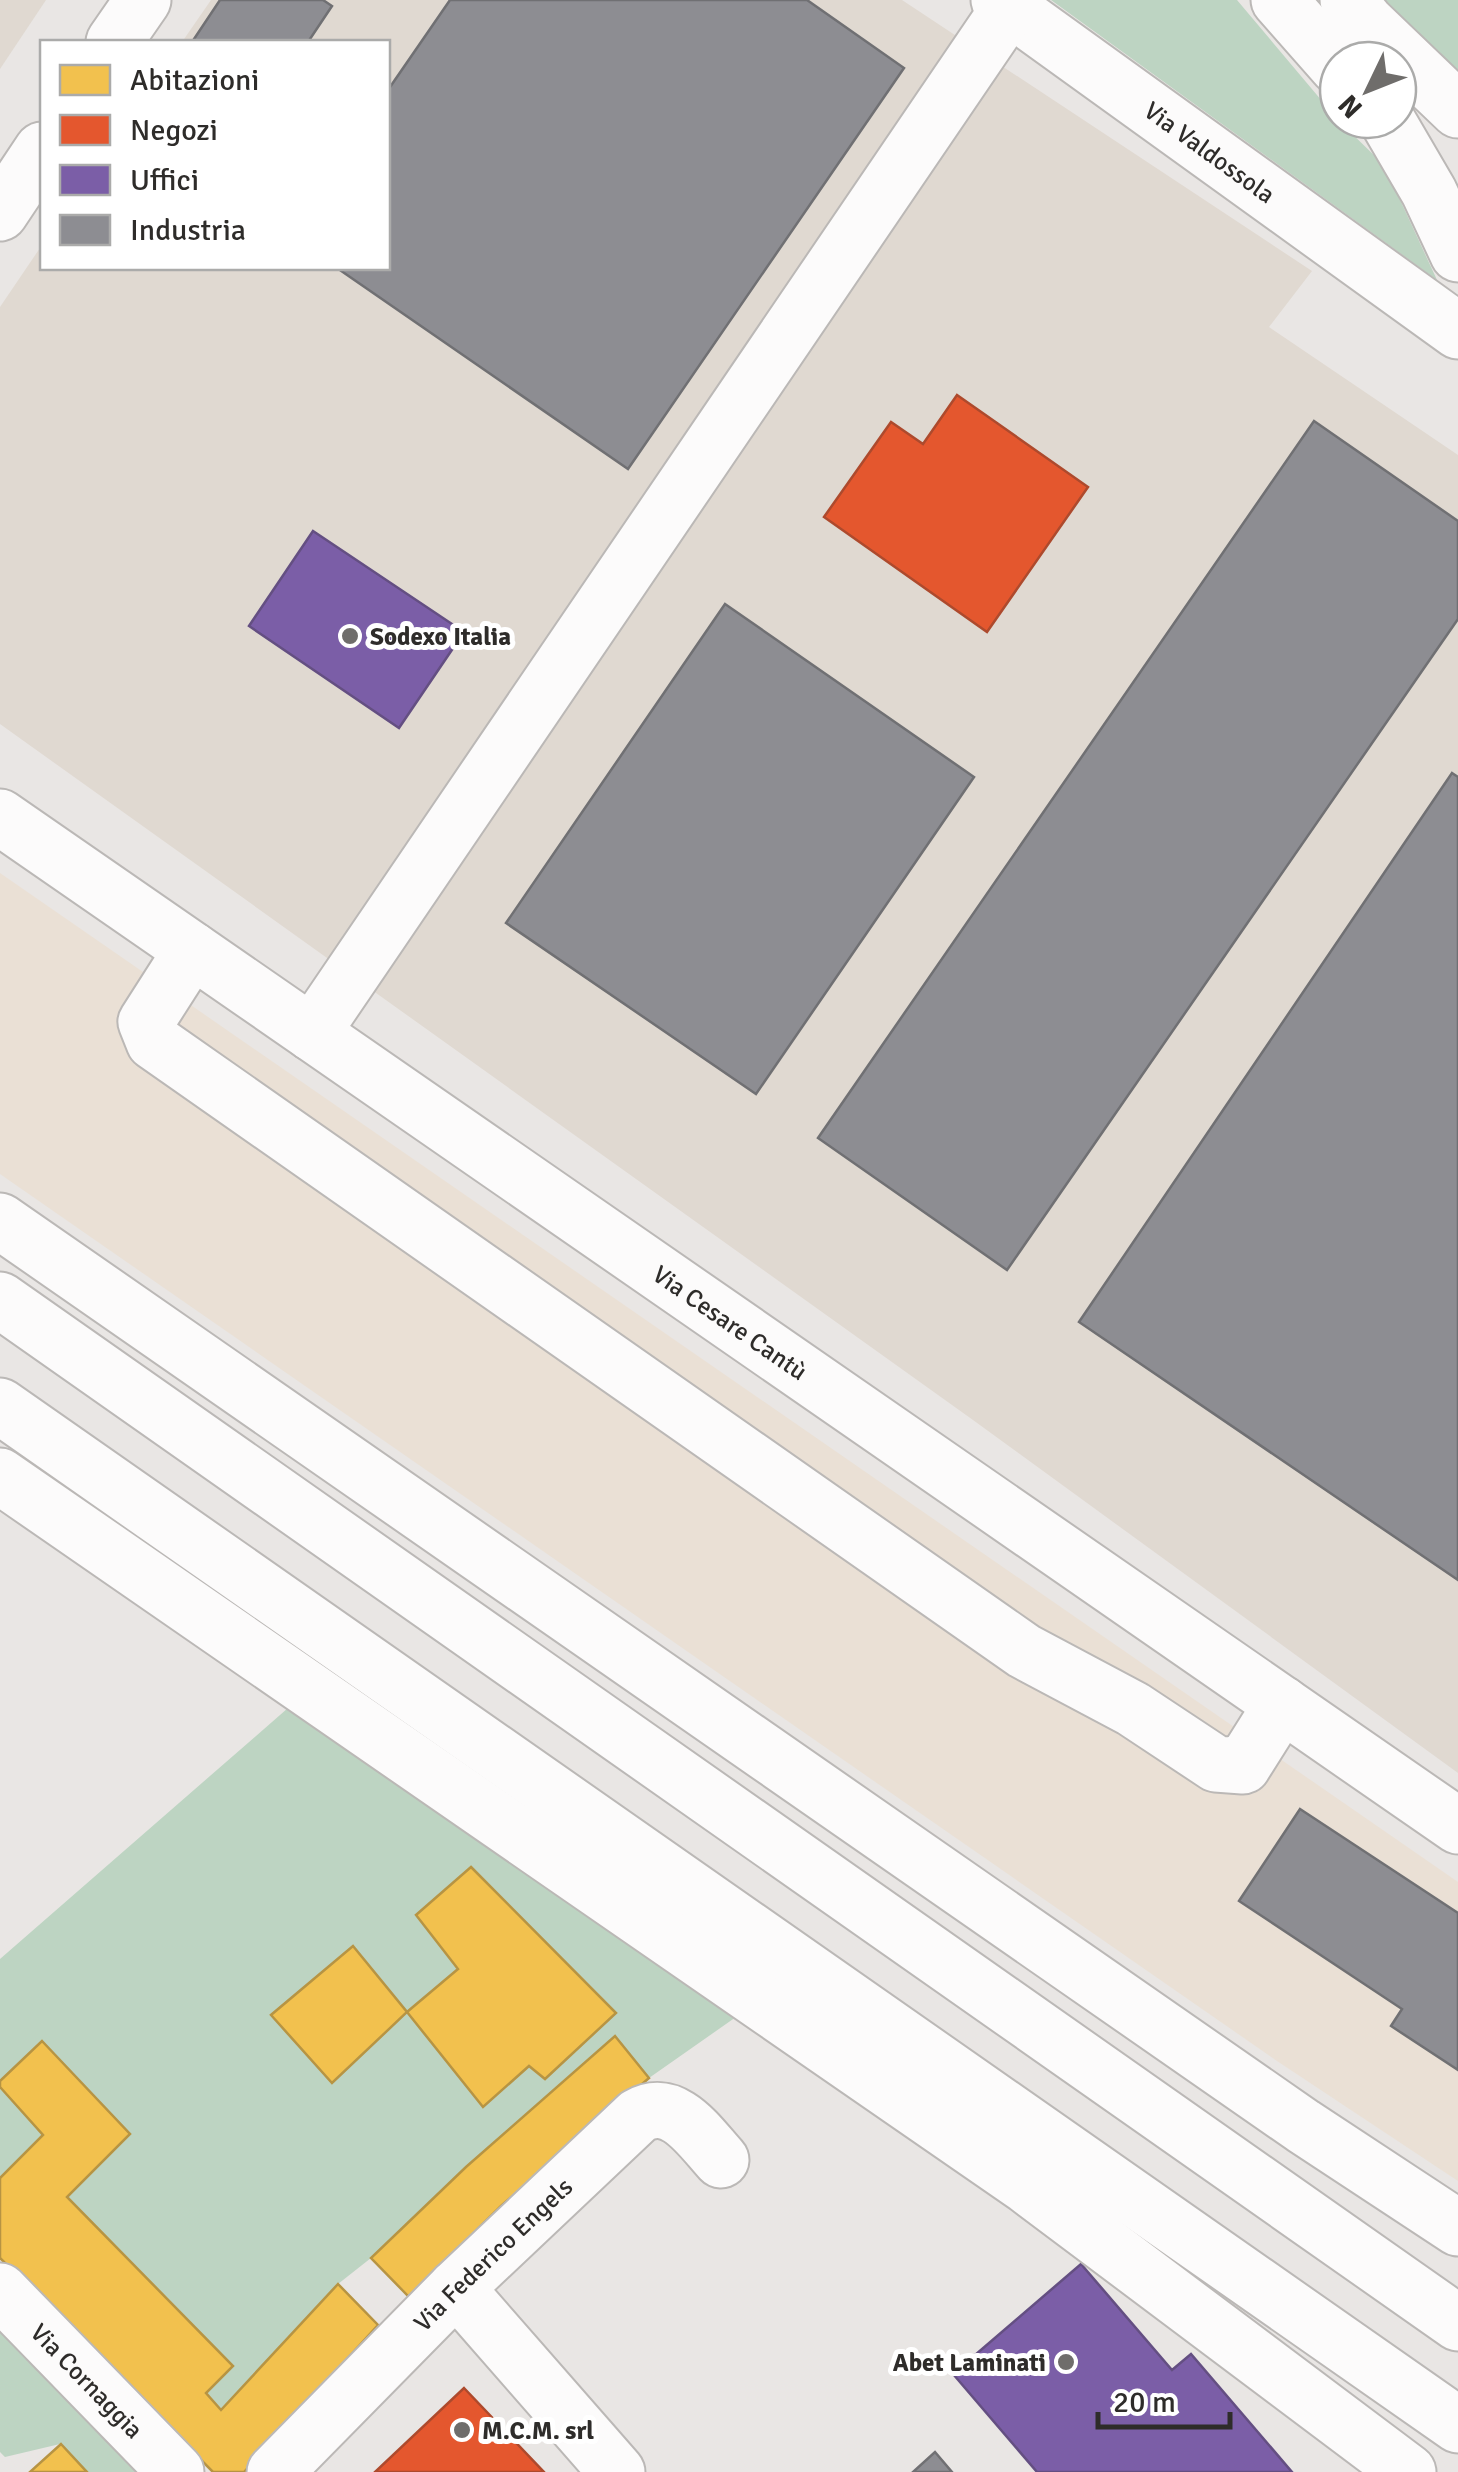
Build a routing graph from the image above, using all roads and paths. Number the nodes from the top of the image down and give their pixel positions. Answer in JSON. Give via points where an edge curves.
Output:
{"nodes":[{"id":1,"x":143,"y":0,"type":"edge"},
{"id":2,"x":1279,"y":0,"type":"edge"},
{"id":3,"x":1348,"y":0,"type":"edge"},
{"id":4,"x":1004,"y":4,"type":"edge"},
{"id":5,"x":115,"y":40,"type":"edge"},
{"id":6,"x":1318,"y":44,"type":"edge"},
{"id":7,"x":1458,"y":110,"type":"edge"},
{"id":8,"x":1399,"y":140,"type":"edge"},
{"id":9,"x":1410,"y":140,"type":"edge"},
{"id":10,"x":40,"y":153,"type":"edge"},
{"id":11,"x":1458,"y":184,"type":"edge"},
{"id":12,"x":0,"y":213,"type":"edge"},
{"id":13,"x":1458,"y":254,"type":"edge"},
{"id":14,"x":1440,"y":318,"type":"edge"},
{"id":15,"x":0,"y":817,"type":"edge"},
{"id":16,"x":192,"y":950,"type":"junction"},
{"id":17,"x":312,"y":1033,"type":"junction"},
{"id":18,"x":0,"y":1222,"type":"edge"},
{"id":19,"x":0,"y":1300,"type":"edge"},
{"id":20,"x":0,"y":1406,"type":"edge"},
{"id":21,"x":0,"y":1476,"type":"edge"},
{"id":22,"x":1282,"y":1704,"type":"junction"},
{"id":23,"x":1458,"y":1826,"type":"edge"},
{"id":24,"x":721,"y":2160,"type":"dead end"},
{"id":25,"x":1458,"y":2228,"type":"edge"},
{"id":26,"x":456,"y":2288,"type":"junction"},
{"id":27,"x":0,"y":2291,"type":"edge"},
{"id":28,"x":1458,"y":2323,"type":"edge"},
{"id":29,"x":1458,"y":2425,"type":"edge"},
{"id":30,"x":176,"y":2472,"type":"edge"},
{"id":31,"x":275,"y":2472,"type":"edge"},
{"id":32,"x":616,"y":2472,"type":"edge"},
{"id":33,"x":1408,"y":2472,"type":"edge"}],
"edges":[{"from":1,"to":5,"type":"main road"},
{"from":2,"to":6,"type":"main road"},
{"from":3,"to":7,"type":"main road"},
{"from":4,"to":14,"type":"main road","name":"Via Valdossola"},
{"from":4,"to":17,"type":"main road"},
{"from":8,"to":13,"type":"main road"},
{"from":9,"to":11,"type":"main road"},
{"from":10,"to":12,"type":"main road"},
{"from":15,"to":16,"type":"main road","name":"Via Cesare Cantù"},
{"from":16,"to":17,"type":"main road","name":"Via Cesare Cantù"},
{"from":16,"to":22,"type":"main road","via":[[146,1022],[154,1042],[1024,1650],[1216,1764],[1243,1766]]},
{"from":17,"to":22,"type":"main road","name":"Via Cesare Cantù"},
{"from":18,"to":25,"type":"main road"},
{"from":19,"to":28,"type":"main road"},
{"from":20,"to":29,"type":"main road"},
{"from":21,"to":33,"type":"main road","via":[[1026,2186]]},
{"from":22,"to":23,"type":"main road","name":"Via Cesare Cantù"},
{"from":24,"to":26,"type":"main road","name":"Via Federico Engels","via":[[680,2116],[648,2111]]},
{"from":26,"to":31,"type":"main road","name":"Via Federico Engels"},
{"from":26,"to":32,"type":"main road"},
{"from":27,"to":30,"type":"main road","name":"Via Cornaggia"}]}
